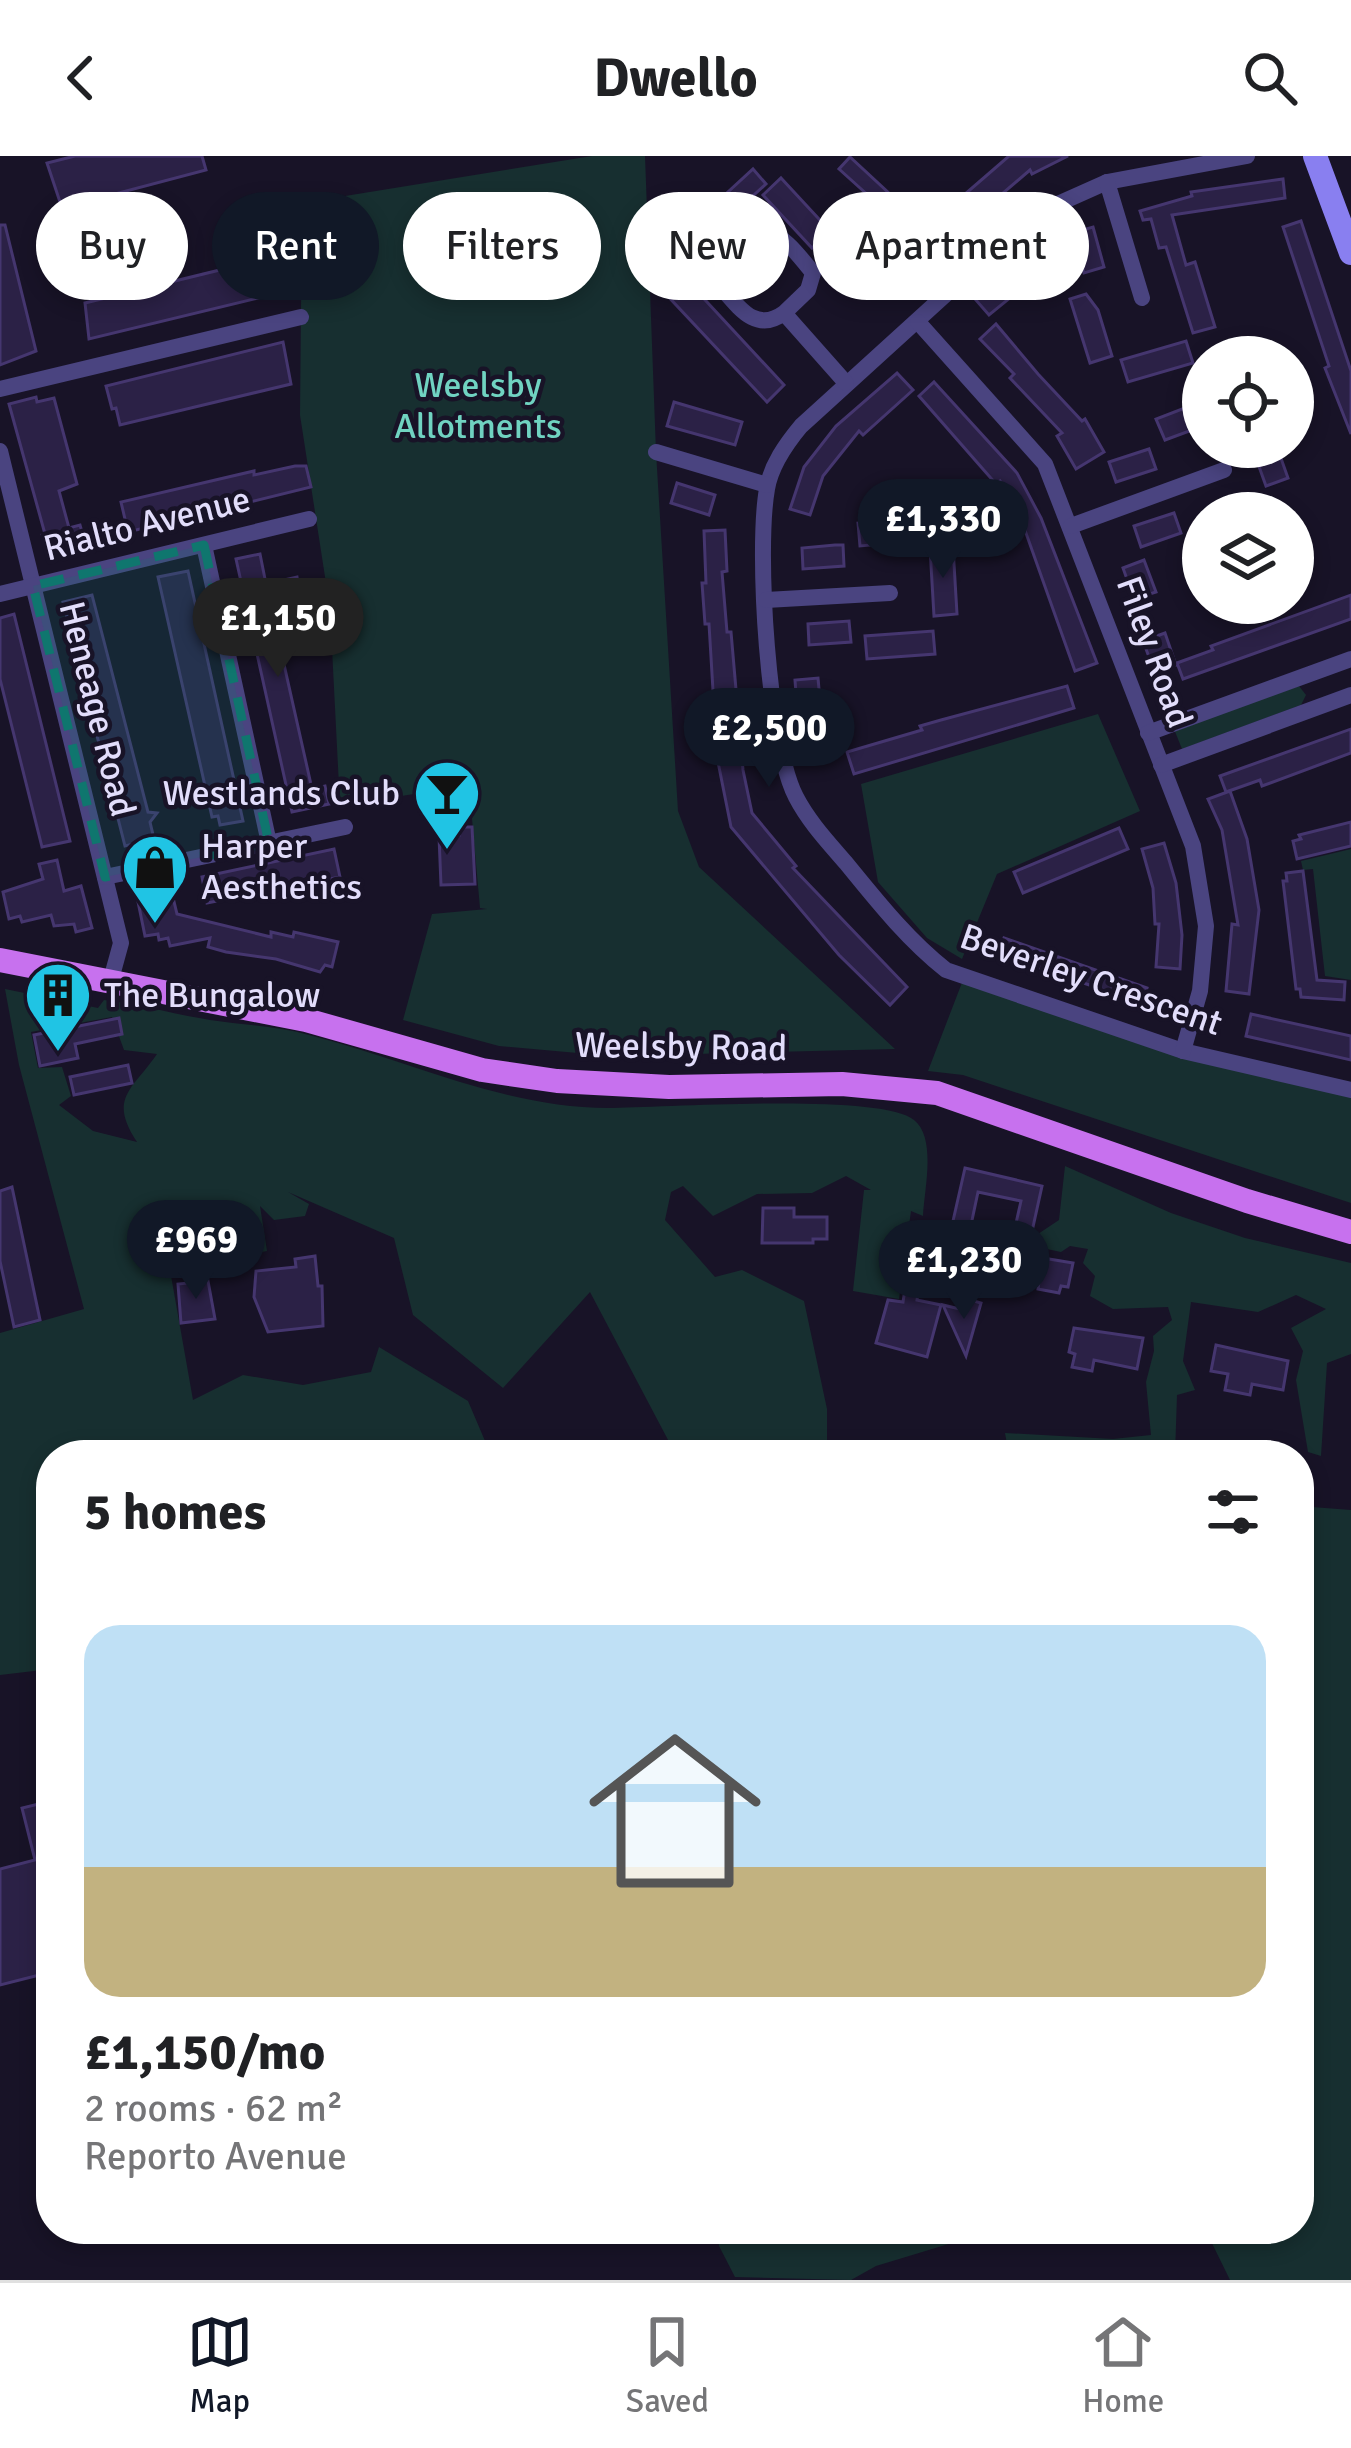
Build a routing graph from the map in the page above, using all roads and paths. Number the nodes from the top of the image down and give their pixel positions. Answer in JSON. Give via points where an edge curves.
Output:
{"nodes":[{"id":1,"x":1247,"y":156,"type":"edge"},
{"id":2,"x":1315,"y":156,"type":"edge"},
{"id":3,"x":1107,"y":182,"type":"junction"},
{"id":4,"x":1351,"y":253,"type":"edge"},
{"id":5,"x":1142,"y":298,"type":"dead end"},
{"id":6,"x":784,"y":313,"type":"junction"},
{"id":7,"x":301,"y":317,"type":"dead end"},
{"id":8,"x":918,"y":322,"type":"junction"},
{"id":9,"x":846,"y":383,"type":"junction"},
{"id":10,"x":0,"y":389,"type":"edge"},
{"id":11,"x":0,"y":452,"type":"edge"},
{"id":12,"x":656,"y":452,"type":"dead end"},
{"id":13,"x":1224,"y":470,"type":"dead end"},
{"id":14,"x":767,"y":485,"type":"junction"},
{"id":15,"x":309,"y":519,"type":"dead end"},
{"id":16,"x":1071,"y":526,"type":"junction"},
{"id":17,"x":204,"y":545,"type":"junction"},
{"id":18,"x":33,"y":586,"type":"junction"},
{"id":19,"x":890,"y":593,"type":"dead end"},
{"id":20,"x":0,"y":594,"type":"edge"},
{"id":21,"x":766,"y":600,"type":"junction"},
{"id":22,"x":1351,"y":659,"type":"edge"},
{"id":23,"x":1351,"y":695,"type":"edge"},
{"id":24,"x":1148,"y":733,"type":"junction"},
{"id":25,"x":1161,"y":765,"type":"junction"},
{"id":26,"x":345,"y":826,"type":"dead end"},
{"id":27,"x":269,"y":843,"type":"junction"},
{"id":28,"x":105,"y":877,"type":"junction"},
{"id":29,"x":0,"y":960,"type":"edge"},
{"id":30,"x":110,"y":983,"type":"junction"},
{"id":31,"x":1183,"y":1051,"type":"junction"},
{"id":32,"x":1351,"y":1090,"type":"edge"},
{"id":33,"x":1351,"y":1232,"type":"edge"}],
"edges":[{"from":1,"to":3,"type":"street","name":"Beverley Crescent"},
{"from":2,"to":4,"type":"street"},
{"from":3,"to":5,"type":"street"},
{"from":3,"to":8,"type":"street","name":"Beverley Crescent","via":[[1033,215]]},
{"from":6,"to":6,"type":"street","via":[[751,319],[716,280],[718,266],[762,230],[813,273]]},
{"from":6,"to":9,"type":"street"},
{"from":7,"to":10,"type":"street"},
{"from":8,"to":9,"type":"street","name":"Beverley Crescent"},
{"from":8,"to":16,"type":"street","name":"Filey Road","via":[[1045,464]]},
{"from":9,"to":14,"type":"street","name":"Beverley Crescent","via":[[790,439]]},
{"from":11,"to":18,"type":"street","name":"Heneage Road"},
{"from":12,"to":14,"type":"street"},
{"from":13,"to":16,"type":"street"},
{"from":14,"to":21,"type":"street","name":"Beverley Crescent"},
{"from":15,"to":17,"type":"street","name":"Rialto Avenue"},
{"from":16,"to":24,"type":"street","name":"Filey Road"},
{"from":17,"to":18,"type":"street","name":"Rialto Avenue"},
{"from":17,"to":27,"type":"street"},
{"from":18,"to":20,"type":"street","name":"Rialto Avenue"},
{"from":18,"to":28,"type":"street","name":"Heneage Road"},
{"from":19,"to":21,"type":"street"},
{"from":21,"to":31,"type":"street","name":"Beverley Crescent","via":[[787,778],[811,821],[915,945],[946,970]]},
{"from":22,"to":24,"type":"street"},
{"from":23,"to":25,"type":"street"},
{"from":24,"to":25,"type":"street","name":"Filey Road"},
{"from":25,"to":31,"type":"street","name":"Filey Road","via":[[1193,846],[1206,926]]},
{"from":26,"to":27,"type":"street"},
{"from":27,"to":28,"type":"street"},
{"from":28,"to":30,"type":"street","name":"Heneage Road","via":[[121,944]]},
{"from":29,"to":30,"type":"main road","name":"Weelsby Road"},
{"from":30,"to":33,"type":"main road","name":"Weelsby Road","via":[[306,1020],[482,1070],[557,1082],[842,1084],[937,1093]]},
{"from":31,"to":32,"type":"street","name":"Beverley Crescent"}]}
